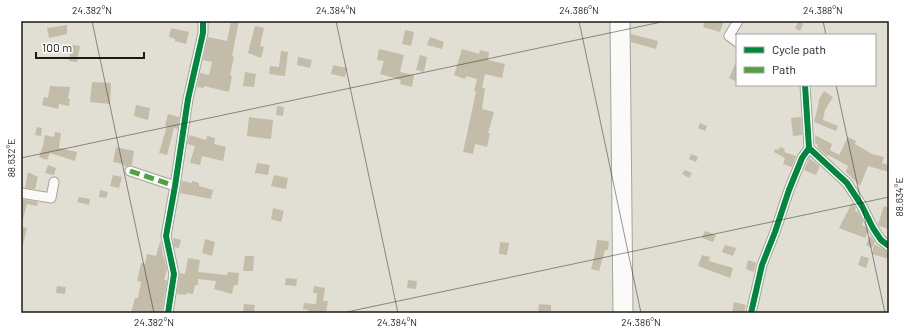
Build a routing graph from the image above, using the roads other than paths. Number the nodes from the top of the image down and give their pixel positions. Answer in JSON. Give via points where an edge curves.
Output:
{"nodes":[{"id":1,"x":202,"y":21,"type":"edge"},
{"id":2,"x":616,"y":21,"type":"edge"},
{"id":3,"x":624,"y":21,"type":"edge"},
{"id":4,"x":738,"y":21,"type":"edge"},
{"id":5,"x":736,"y":41,"type":"edge"},
{"id":6,"x":805,"y":86,"type":"edge"},
{"id":7,"x":809,"y":148,"type":"junction"},
{"id":8,"x":130,"y":171,"type":"dead end"},
{"id":9,"x":54,"y":182,"type":"dead end"},
{"id":10,"x":175,"y":186,"type":"junction"},
{"id":11,"x":21,"y":193,"type":"edge"},
{"id":12,"x":889,"y":246,"type":"edge"},
{"id":13,"x":168,"y":313,"type":"edge"},
{"id":14,"x":619,"y":313,"type":"edge"},
{"id":15,"x":627,"y":313,"type":"edge"},
{"id":16,"x":751,"y":313,"type":"edge"}],
"edges":[{"from":1,"to":10,"type":"street","via":[[203,33],[188,99]]},
{"from":2,"to":14,"type":"main road"},
{"from":3,"to":15,"type":"main road"},
{"from":4,"to":5,"type":"street","via":[[729,36]]},
{"from":6,"to":7,"type":"street"},
{"from":7,"to":12,"type":"street","via":[[847,183],[881,240]]},
{"from":7,"to":16,"type":"street","via":[[802,158],[789,190],[762,265]]},
{"from":8,"to":10,"type":"street"},
{"from":9,"to":11,"type":"street","via":[[51,198]]},
{"from":10,"to":13,"type":"street","via":[[166,236],[174,274]]}]}
